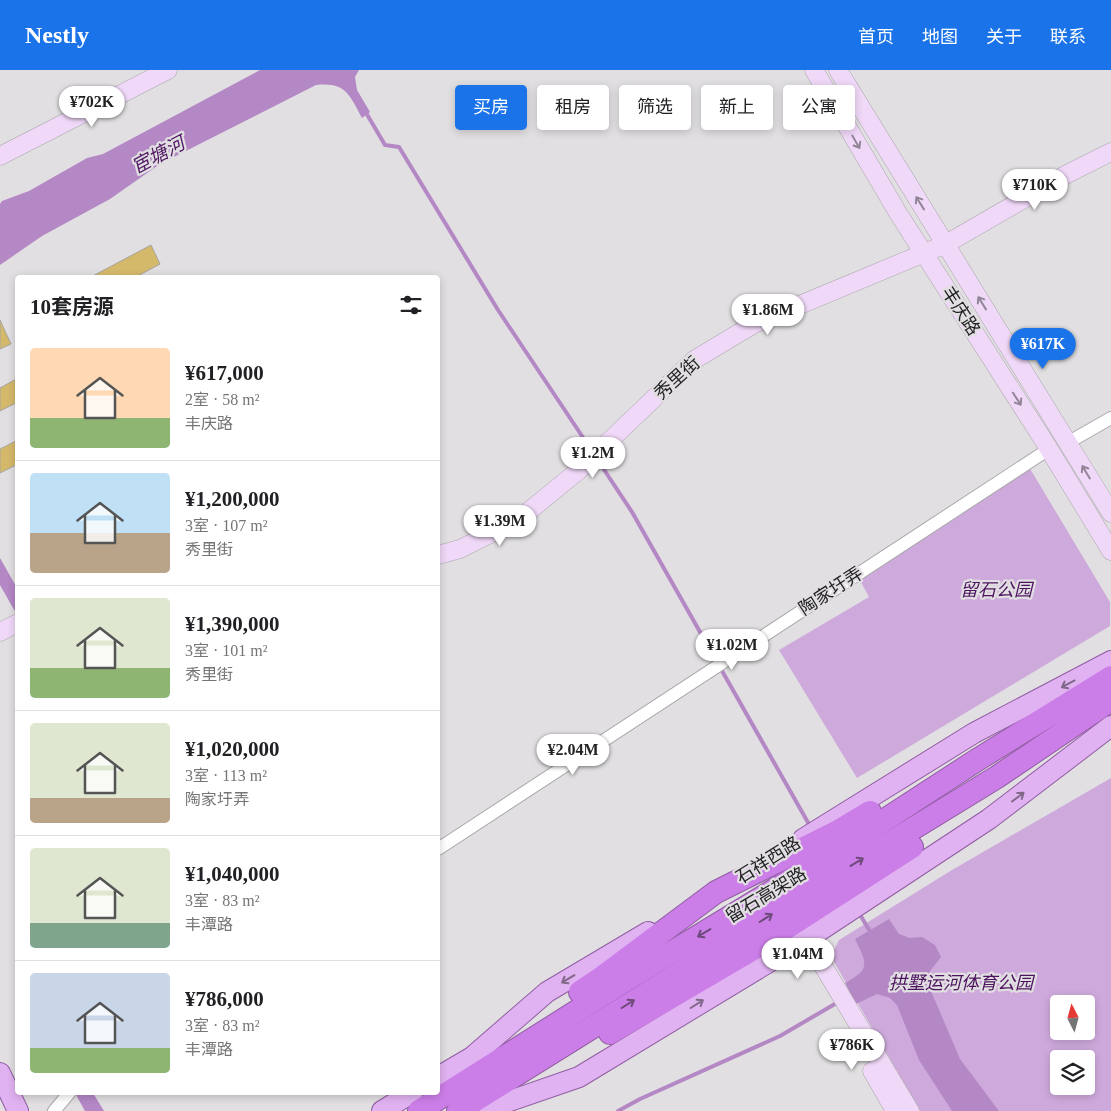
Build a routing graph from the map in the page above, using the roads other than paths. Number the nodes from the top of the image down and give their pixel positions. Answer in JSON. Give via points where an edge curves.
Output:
{"nodes":[{"id":1,"x":168,"y":70,"type":"edge"},
{"id":2,"x":814,"y":70,"type":"edge"},
{"id":3,"x":838,"y":70,"type":"edge"},
{"id":4,"x":1111,"y":152,"type":"edge"},
{"id":5,"x":0,"y":156,"type":"edge"},
{"id":6,"x":946,"y":244,"type":"junction"},
{"id":7,"x":925,"y":255,"type":"junction"},
{"id":8,"x":1111,"y":418,"type":"edge"},
{"id":9,"x":1069,"y":442,"type":"junction"},
{"id":10,"x":1049,"y":449,"type":"junction"},
{"id":11,"x":1111,"y":513,"type":"edge"},
{"id":12,"x":1111,"y":551,"type":"edge"},
{"id":13,"x":440,"y":554,"type":"edge"},
{"id":14,"x":15,"y":624,"type":"edge"},
{"id":15,"x":0,"y":632,"type":"edge"},
{"id":16,"x":1111,"y":662,"type":"edge"},
{"id":17,"x":1111,"y":677,"type":"edge"},
{"id":18,"x":1111,"y":700,"type":"edge"},
{"id":19,"x":1111,"y":726,"type":"edge"},
{"id":20,"x":981,"y":751,"type":"junction"},
{"id":21,"x":1000,"y":784,"type":"junction"},
{"id":22,"x":837,"y":825,"type":"junction"},
{"id":23,"x":880,"y":836,"type":"junction"},
{"id":24,"x":440,"y":848,"type":"edge"},
{"id":25,"x":828,"y":875,"type":"junction"},
{"id":26,"x":871,"y":883,"type":"junction"},
{"id":27,"x":716,"y":892,"type":"junction"},
{"id":28,"x":801,"y":942,"type":"junction"},
{"id":29,"x":838,"y":1003,"type":"junction"},
{"id":30,"x":0,"y":1072,"type":"edge"},
{"id":31,"x":440,"y":1076,"type":"edge"},
{"id":32,"x":15,"y":1082,"type":"edge"},
{"id":33,"x":67,"y":1095,"type":"edge"},
{"id":34,"x":408,"y":1095,"type":"edge"},
{"id":35,"x":485,"y":1098,"type":"edge"},
{"id":36,"x":18,"y":1111,"type":"edge"},
{"id":37,"x":54,"y":1111,"type":"edge"},
{"id":38,"x":382,"y":1111,"type":"edge"},
{"id":39,"x":419,"y":1111,"type":"edge"},
{"id":40,"x":458,"y":1111,"type":"edge"},
{"id":41,"x":895,"y":1111,"type":"edge"},
{"id":42,"x":910,"y":1111,"type":"edge"}],
"edges":[{"from":1,"to":5,"type":"street"},
{"from":2,"to":7,"type":"street","name":"丰庆路","one_way":true},
{"from":6,"to":3,"type":"street","name":"丰庆路","one_way":true},
{"from":4,"to":6,"type":"street","name":"秀里街"},
{"from":6,"to":7,"type":"street","name":"秀里街"},
{"from":9,"to":6,"type":"street","name":"丰庆路","one_way":true},
{"from":7,"to":10,"type":"street","name":"丰庆路","one_way":true},
{"from":7,"to":13,"type":"street","name":"秀里街","via":[[754,324],[694,360],[578,471],[518,520],[460,549]]},
{"from":8,"to":9,"type":"street"},
{"from":11,"to":9,"type":"street","name":"丰庆路","one_way":true},
{"from":10,"to":12,"type":"street","name":"丰庆路"},
{"from":10,"to":24,"type":"street","name":"陶家圩弄"},
{"from":14,"to":15,"type":"street"},
{"from":16,"to":22,"type":"main road","one_way":true,"via":[[974,733]]},
{"from":17,"to":20,"type":"highway"},
{"from":18,"to":21,"type":"highway"},
{"from":26,"to":19,"type":"main road","one_way":true,"via":[[988,819]]},
{"from":20,"to":22,"type":"highway"},
{"from":20,"to":23,"type":"highway","name":"留石高架路"},
{"from":21,"to":23,"type":"highway","name":"留石高架路"},
{"from":21,"to":26,"type":"highway"},
{"from":22,"to":25,"type":"highway"},
{"from":23,"to":25,"type":"highway","name":"留石高架路"},
{"from":25,"to":26,"type":"highway","one_way":true},
{"from":25,"to":27,"type":"highway"},
{"from":25,"to":28,"type":"main road"},
{"from":25,"to":35,"type":"highway","name":"留石高架路","via":[[623,982]]},
{"from":35,"to":25,"type":"highway","one_way":true,"via":[[580,1050],[804,916]]},
{"from":27,"to":31,"type":"main road","name":"石祥西路","one_way":true,"via":[[547,992],[472,1057]]},
{"from":27,"to":35,"type":"highway","via":[[598,980],[543,1015]]},
{"from":28,"to":29,"type":"street"},
{"from":35,"to":28,"type":"main road","one_way":true,"via":[[578,1077]]},
{"from":29,"to":41,"type":"street"},
{"from":29,"to":42,"type":"street"},
{"from":30,"to":32,"type":"street"},
{"from":30,"to":36,"type":"main road"},
{"from":33,"to":37,"type":"street"},
{"from":34,"to":38,"type":"main road"},
{"from":35,"to":39,"type":"highway","name":"留石高架路"},
{"from":35,"to":40,"type":"highway","name":"留石高架路"}]}
